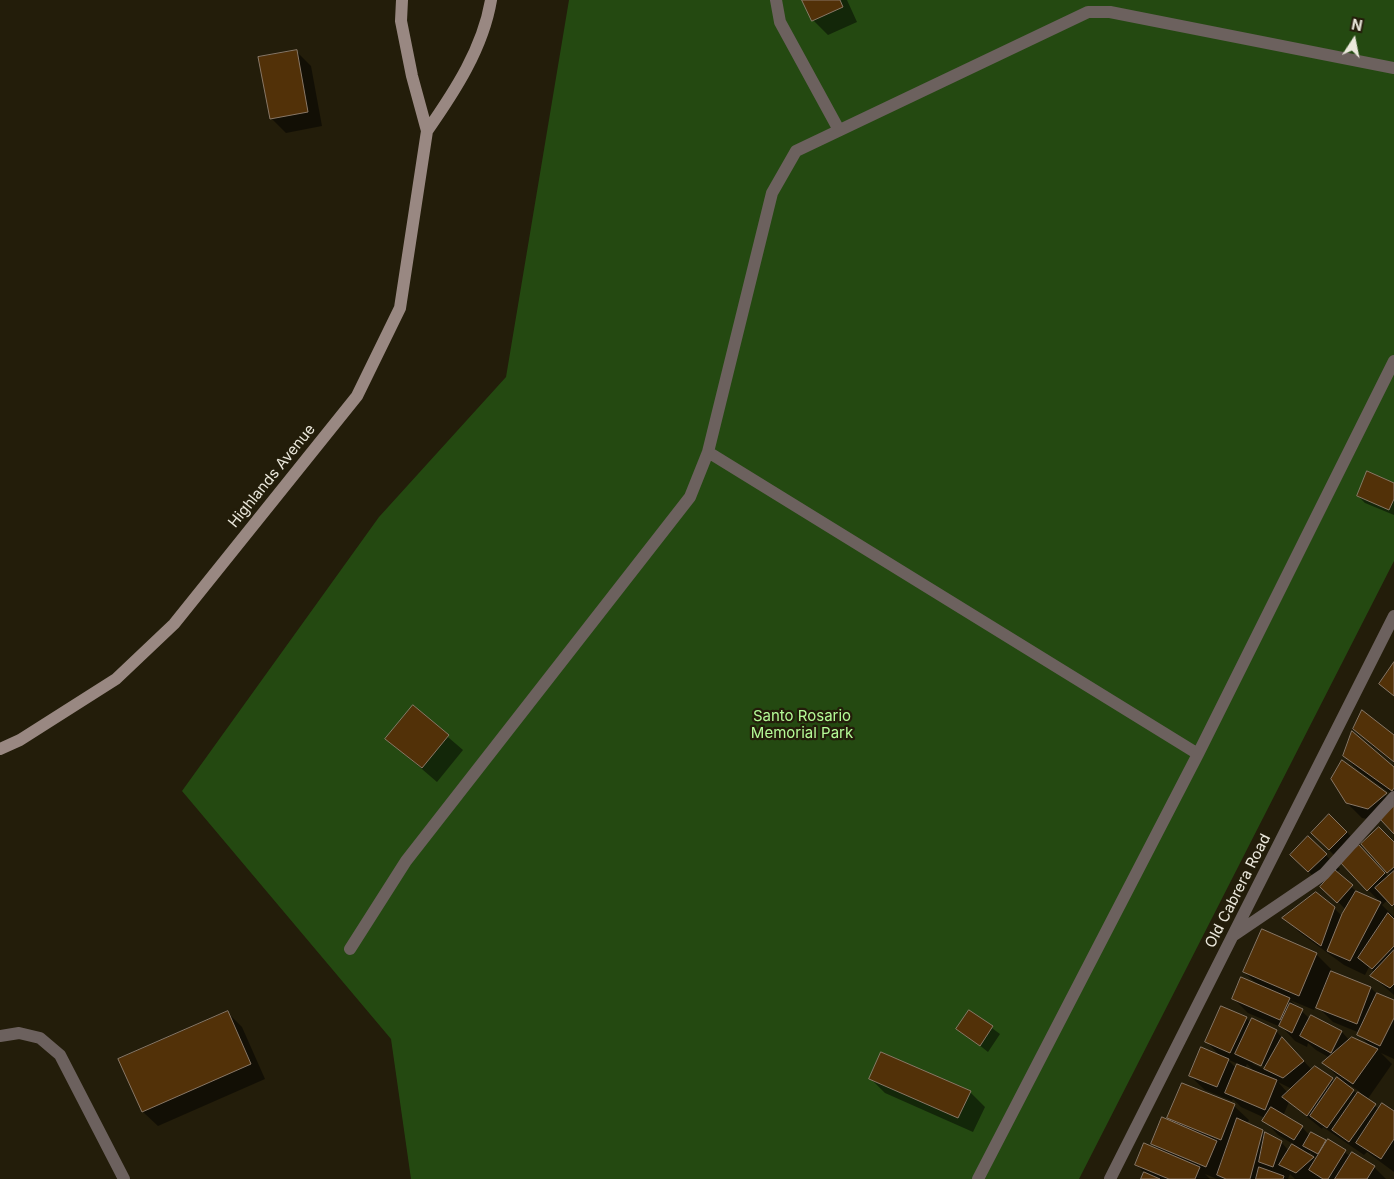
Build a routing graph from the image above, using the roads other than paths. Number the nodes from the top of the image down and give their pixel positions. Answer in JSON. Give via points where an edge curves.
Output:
{"nodes":[{"id":1,"x":402,"y":0,"type":"edge"},
{"id":2,"x":491,"y":0,"type":"edge"},
{"id":3,"x":776,"y":0,"type":"edge"},
{"id":4,"x":1394,"y":67,"type":"edge"},
{"id":5,"x":839,"y":130,"type":"junction"},
{"id":6,"x":427,"y":131,"type":"junction"},
{"id":7,"x":1394,"y":361,"type":"edge"},
{"id":8,"x":708,"y":452,"type":"junction"},
{"id":9,"x":1394,"y":616,"type":"edge"},
{"id":10,"x":0,"y":749,"type":"edge"},
{"id":11,"x":1198,"y":754,"type":"junction"},
{"id":12,"x":1394,"y":797,"type":"edge"},
{"id":13,"x":1234,"y":936,"type":"junction"},
{"id":14,"x":350,"y":949,"type":"dead end"},
{"id":15,"x":0,"y":1036,"type":"edge"},
{"id":16,"x":124,"y":1179,"type":"edge"},
{"id":17,"x":978,"y":1179,"type":"edge"},
{"id":18,"x":1110,"y":1179,"type":"edge"}],
"edges":[{"from":1,"to":6,"type":"street","name":"Highlands Avenue","via":[[401,21]]},
{"from":2,"to":6,"type":"street","name":"Highlands Avenue","via":[[488,21],[458,87]]},
{"from":3,"to":5,"type":"street","via":[[780,22]]},
{"from":4,"to":5,"type":"street","via":[[1110,12],[1088,12]]},
{"from":5,"to":8,"type":"street","via":[[796,151],[772,193]]},
{"from":6,"to":10,"type":"street","name":"Highlands Avenue","via":[[400,308],[357,396],[174,624],[116,679],[20,740]]},
{"from":7,"to":11,"type":"street"},
{"from":8,"to":11,"type":"street"},
{"from":8,"to":14,"type":"street","via":[[690,497],[406,861]]},
{"from":9,"to":13,"type":"street","name":"Old Cabrera Road"},
{"from":11,"to":17,"type":"street"},
{"from":12,"to":13,"type":"street","via":[[1324,874]]},
{"from":13,"to":18,"type":"street","name":"Old Cabrera Road"},
{"from":15,"to":16,"type":"street","via":[[19,1034],[40,1038],[60,1055]]}]}
